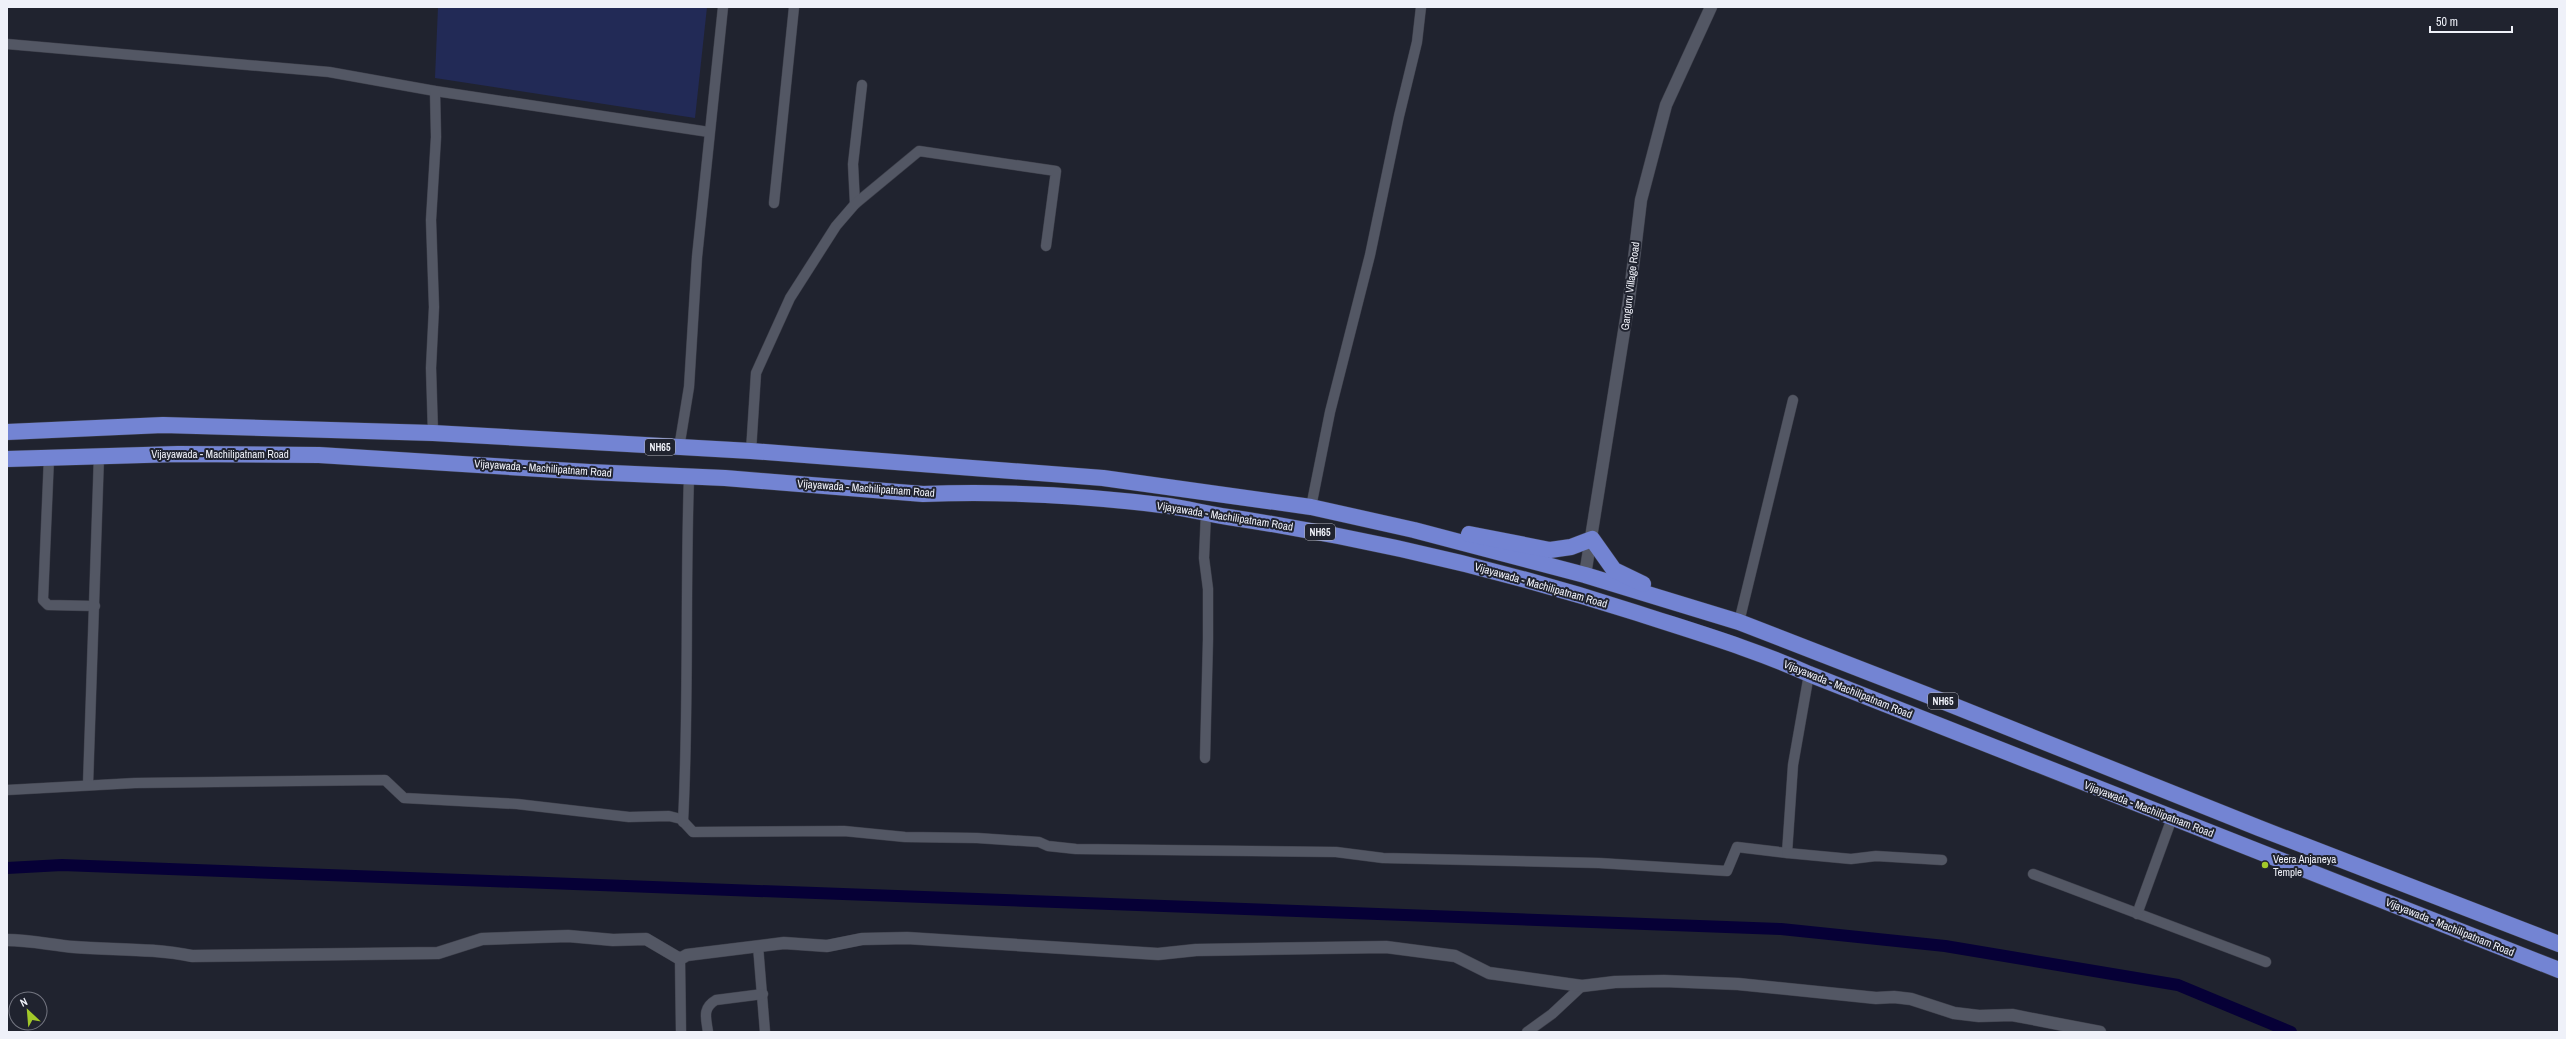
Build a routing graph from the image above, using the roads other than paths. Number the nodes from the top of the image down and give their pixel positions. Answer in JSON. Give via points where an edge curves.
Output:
{"nodes":[{"id":1,"x":723,"y":7,"type":"edge"},
{"id":2,"x":794,"y":7,"type":"edge"},
{"id":3,"x":1421,"y":7,"type":"edge"},
{"id":4,"x":1711,"y":7,"type":"edge"},
{"id":5,"x":7,"y":44,"type":"edge"},
{"id":6,"x":862,"y":85,"type":"dead end"},
{"id":7,"x":435,"y":91,"type":"junction"},
{"id":8,"x":709,"y":132,"type":"junction"},
{"id":9,"x":774,"y":203,"type":"dead end"},
{"id":10,"x":855,"y":204,"type":"junction"},
{"id":11,"x":1046,"y":246,"type":"dead end"},
{"id":12,"x":1793,"y":400,"type":"dead end"},
{"id":13,"x":7,"y":432,"type":"edge"},
{"id":14,"x":433,"y":432,"type":"junction"},
{"id":15,"x":679,"y":448,"type":"junction"},
{"id":16,"x":751,"y":452,"type":"junction"},
{"id":17,"x":99,"y":455,"type":"junction"},
{"id":18,"x":50,"y":457,"type":"junction"},
{"id":19,"x":7,"y":460,"type":"edge"},
{"id":20,"x":689,"y":476,"type":"junction"},
{"id":21,"x":1311,"y":507,"type":"junction"},
{"id":22,"x":1206,"y":514,"type":"junction"},
{"id":23,"x":1414,"y":530,"type":"junction"},
{"id":24,"x":1592,"y":539,"type":"junction"},
{"id":25,"x":1585,"y":575,"type":"junction"},
{"id":26,"x":95,"y":606,"type":"junction"},
{"id":27,"x":1716,"y":615,"type":"junction"},
{"id":28,"x":1738,"y":622,"type":"junction"},
{"id":29,"x":1750,"y":650,"type":"junction"},
{"id":30,"x":1809,"y":674,"type":"junction"},
{"id":31,"x":1205,"y":758,"type":"dead end"},
{"id":32,"x":88,"y":785,"type":"junction"},
{"id":33,"x":7,"y":790,"type":"edge"},
{"id":34,"x":2172,"y":818,"type":"junction"},
{"id":35,"x":683,"y":822,"type":"junction"},
{"id":36,"x":1787,"y":853,"type":"junction"},
{"id":37,"x":1942,"y":860,"type":"dead end"},
{"id":38,"x":2033,"y":874,"type":"dead end"},
{"id":39,"x":2137,"y":914,"type":"junction"},
{"id":40,"x":7,"y":940,"type":"edge"},
{"id":41,"x":2559,"y":944,"type":"edge"},
{"id":42,"x":758,"y":946,"type":"junction"},
{"id":43,"x":680,"y":959,"type":"junction"},
{"id":44,"x":2266,"y":962,"type":"dead end"},
{"id":45,"x":2559,"y":970,"type":"edge"},
{"id":46,"x":1582,"y":986,"type":"junction"},
{"id":47,"x":763,"y":994,"type":"junction"},
{"id":48,"x":681,"y":1032,"type":"edge"},
{"id":49,"x":708,"y":1032,"type":"edge"},
{"id":50,"x":765,"y":1032,"type":"edge"},
{"id":51,"x":1527,"y":1032,"type":"edge"},
{"id":52,"x":2100,"y":1032,"type":"edge"}],
"edges":[{"from":1,"to":8,"type":"street"},
{"from":2,"to":9,"type":"street"},
{"from":3,"to":21,"type":"street","via":[[1417,42],[1370,255],[1330,412]]},
{"from":4,"to":24,"type":"street","name":"Ganguru Village Road","via":[[1666,105],[1641,200],[1629,300],[1595,504]]},
{"from":5,"to":7,"type":"street","via":[[329,72]]},
{"from":6,"to":10,"type":"street","via":[[853,164]]},
{"from":7,"to":8,"type":"street"},
{"from":7,"to":14,"type":"street","via":[[436,137],[431,220],[434,307],[431,368]]},
{"from":8,"to":15,"type":"street","via":[[697,258],[689,386]]},
{"from":10,"to":11,"type":"street","via":[[919,151],[1056,171]]},
{"from":10,"to":16,"type":"street","via":[[811,263],[790,298],[756,373]]},
{"from":12,"to":28,"type":"street"},
{"from":13,"to":14,"type":"highway","name":"Vijayawada - Machilipatnam Road","number":"NH65","via":[[163,425]]},
{"from":14,"to":15,"type":"highway","name":"Vijayawada - Machilipatnam Road","number":"NH65"},
{"from":15,"to":16,"type":"highway","name":"Vijayawada - Machilipatnam Road","number":"NH65"},
{"from":16,"to":21,"type":"highway","name":"Vijayawada - Machilipatnam Road","number":"NH65","via":[[1103,478]]},
{"from":17,"to":18,"type":"highway","name":"Vijayawada - Machilipatnam Road","number":"NH65"},
{"from":17,"to":20,"type":"highway","name":"Vijayawada - Machilipatnam Road","number":"NH65","via":[[319,455]]},
{"from":17,"to":26,"type":"street"},
{"from":18,"to":19,"type":"highway","name":"Vijayawada - Machilipatnam Road","number":"NH65"},
{"from":18,"to":26,"type":"street","via":[[43,600],[48,605]]},
{"from":20,"to":22,"type":"highway","name":"Vijayawada - Machilipatnam Road","number":"NH65","via":[[923,494],[1066,498],[1170,506]]},
{"from":20,"to":35,"type":"street","via":[[686,574],[687,759]]},
{"from":21,"to":23,"type":"highway","name":"Vijayawada - Machilipatnam Road","number":"NH65"},
{"from":22,"to":29,"type":"highway","name":"Vijayawada - Machilipatnam Road","number":"NH65","via":[[1307,529],[1500,572]]},
{"from":22,"to":31,"type":"street","via":[[1204,558],[1208,588],[1208,647]]},
{"from":23,"to":24,"type":"highway","via":[[1424,526],[1442,527],[1550,550],[1571,547]]},
{"from":23,"to":25,"type":"highway","name":"Vijayawada - Machilipatnam Road","number":"NH65"},
{"from":24,"to":25,"type":"street","name":"Ganguru Village Road"},
{"from":24,"to":27,"type":"highway","via":[[1614,570],[1635,582],[1676,595]]},
{"from":25,"to":27,"type":"highway","name":"Vijayawada - Machilipatnam Road","number":"NH65"},
{"from":25,"to":29,"type":"highway","via":[[1588,586],[1728,634]]},
{"from":26,"to":32,"type":"street"},
{"from":27,"to":28,"type":"highway","name":"Vijayawada - Machilipatnam Road","number":"NH65"},
{"from":28,"to":41,"type":"highway","name":"Vijayawada - Machilipatnam Road","number":"NH65"},
{"from":29,"to":30,"type":"highway","name":"Vijayawada - Machilipatnam Road","number":"NH65"},
{"from":30,"to":34,"type":"highway","name":"Vijayawada - Machilipatnam Road","number":"NH65"},
{"from":30,"to":36,"type":"street","via":[[1793,765]]},
{"from":32,"to":33,"type":"street"},
{"from":32,"to":35,"type":"street","via":[[385,780],[404,798],[517,804],[629,817],[669,816]]},
{"from":34,"to":39,"type":"street"},
{"from":34,"to":45,"type":"highway","name":"Vijayawada - Machilipatnam Road","number":"NH65"},
{"from":35,"to":36,"type":"street","via":[[693,832],[844,830],[906,837],[1039,842],[1048,846],[1076,849],[1336,852],[1383,858],[1599,863],[1707,871],[1727,871],[1737,847]]},
{"from":36,"to":37,"type":"street","via":[[1851,859],[1876,856]]},
{"from":38,"to":39,"type":"street"},
{"from":39,"to":44,"type":"street"},
{"from":40,"to":43,"type":"street","via":[[30,940],[73,947],[170,951],[192,956],[438,953],[482,939],[646,939]]},
{"from":42,"to":43,"type":"street","via":[[687,955]]},
{"from":42,"to":46,"type":"street","via":[[827,946],[862,939],[908,938],[1158,954],[1203,950],[1386,947],[1454,956],[1488,973]]},
{"from":42,"to":47,"type":"street"},
{"from":43,"to":48,"type":"street"},
{"from":46,"to":51,"type":"street","via":[[1552,1014]]},
{"from":46,"to":52,"type":"street","via":[[1664,981],[1738,984],[1876,998],[1894,997],[1911,999],[1954,1013],[1979,1016],[2012,1015]]},
{"from":47,"to":49,"type":"street","via":[[716,1000],[709,1004],[705,1015]]},
{"from":47,"to":50,"type":"street"}]}
